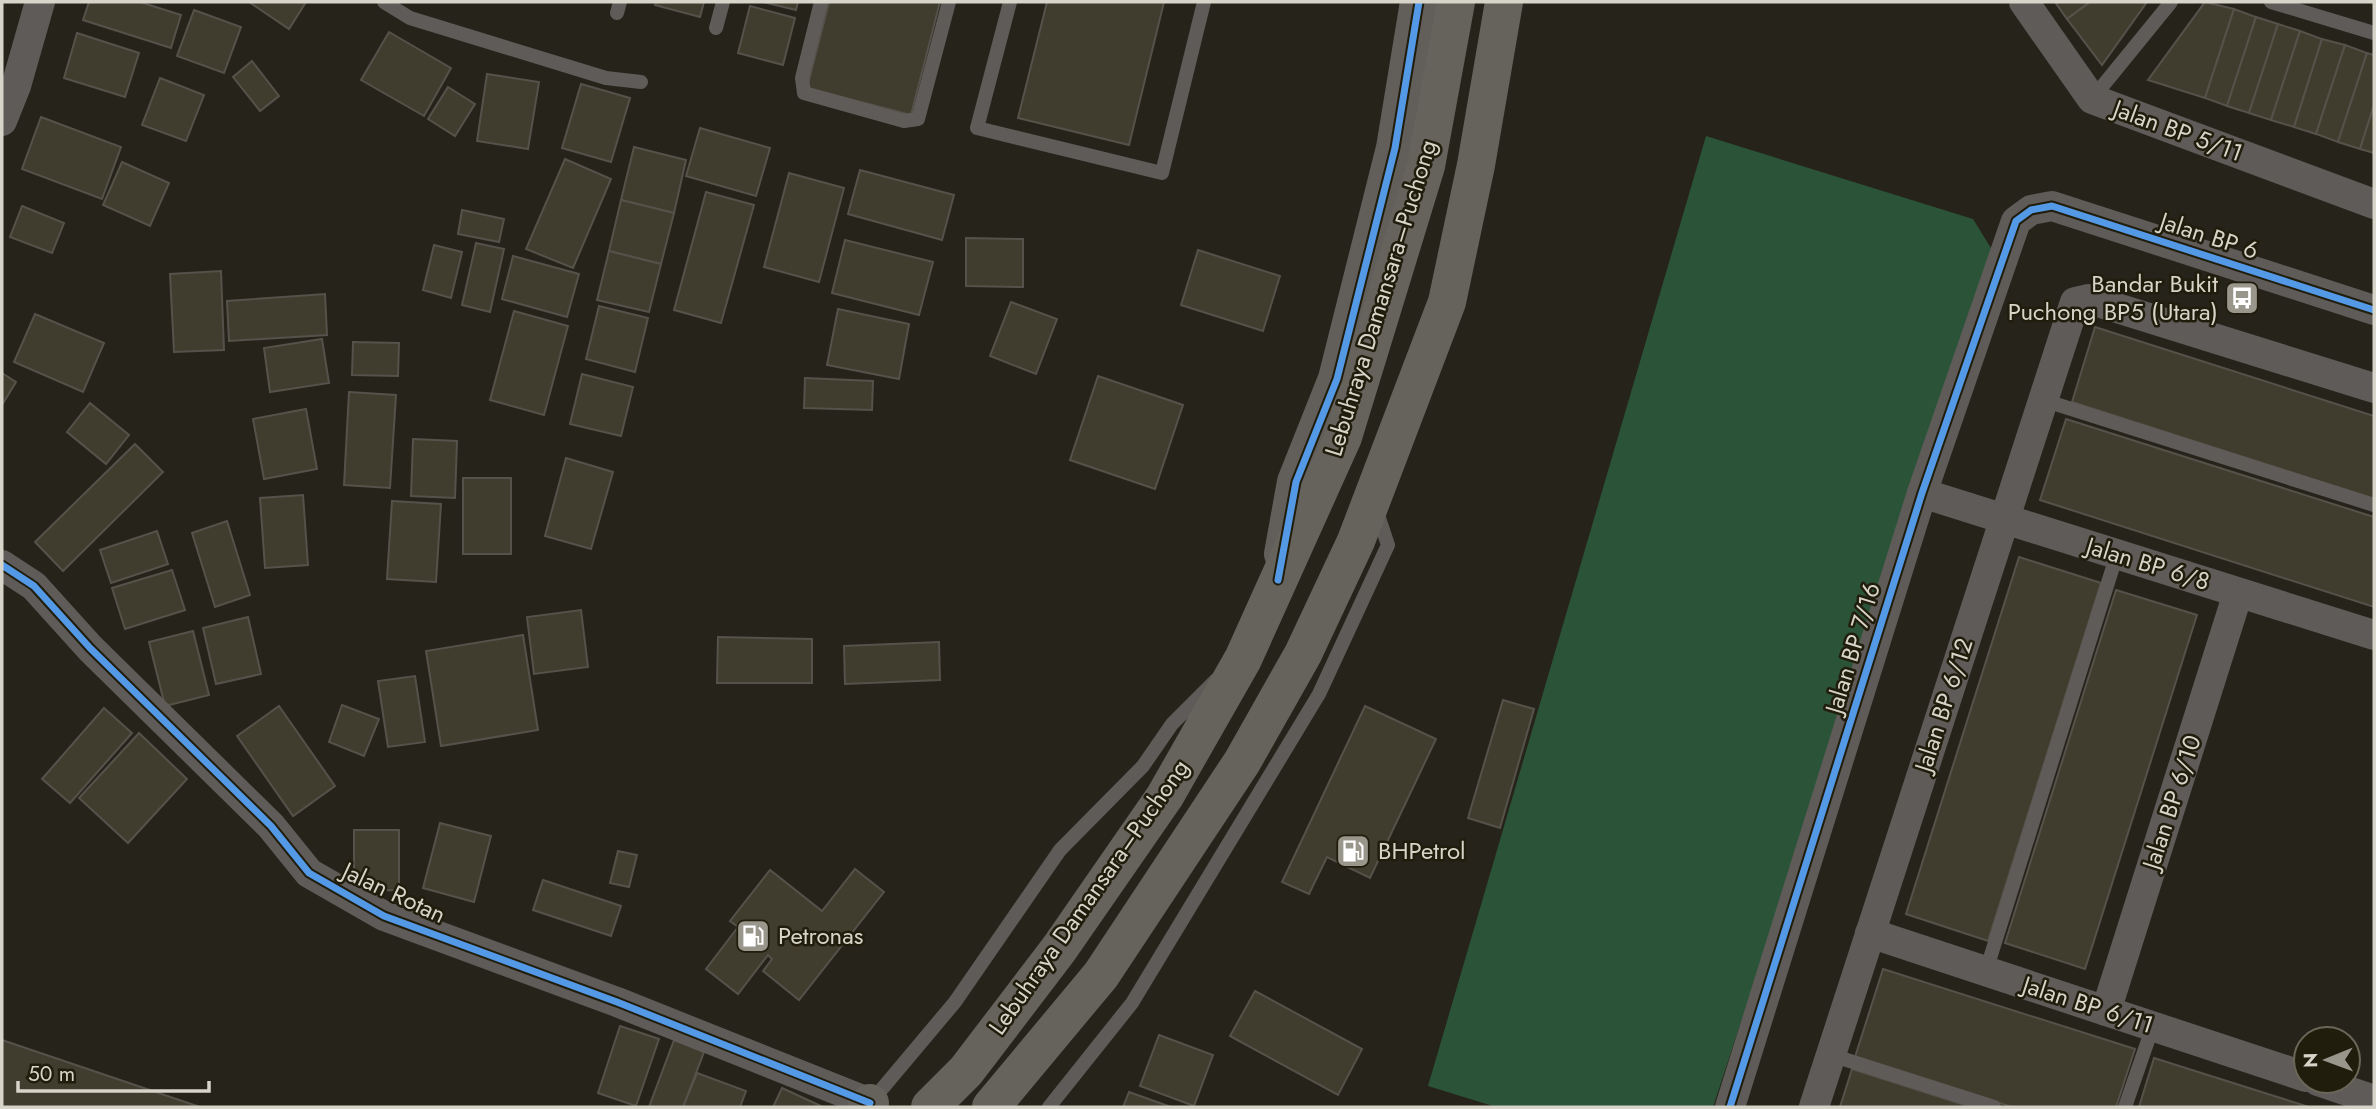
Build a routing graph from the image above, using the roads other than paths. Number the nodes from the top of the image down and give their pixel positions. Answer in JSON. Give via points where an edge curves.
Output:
{"nodes":[{"id":1,"x":40,"y":2,"type":"edge"},
{"id":2,"x":384,"y":2,"type":"edge"},
{"id":3,"x":723,"y":2,"type":"edge"},
{"id":4,"x":821,"y":2,"type":"edge"},
{"id":5,"x":949,"y":2,"type":"edge"},
{"id":6,"x":1010,"y":2,"type":"edge"},
{"id":7,"x":1204,"y":2,"type":"edge"},
{"id":8,"x":1419,"y":2,"type":"edge"},
{"id":9,"x":1457,"y":2,"type":"edge"},
{"id":10,"x":1504,"y":2,"type":"edge"},
{"id":11,"x":2024,"y":2,"type":"edge"},
{"id":12,"x":2171,"y":2,"type":"edge"},
{"id":13,"x":2271,"y":2,"type":"edge"},
{"id":14,"x":716,"y":28,"type":"dead end"},
{"id":15,"x":2374,"y":33,"type":"edge"},
{"id":16,"x":641,"y":82,"type":"dead end"},
{"id":17,"x":2092,"y":99,"type":"junction"},
{"id":18,"x":2,"y":121,"type":"edge"},
{"id":19,"x":2374,"y":204,"type":"edge"},
{"id":20,"x":2031,"y":210,"type":"joint"},
{"id":21,"x":2374,"y":310,"type":"edge"},
{"id":22,"x":2374,"y":388,"type":"edge"},
{"id":23,"x":2043,"y":400,"type":"junction"},
{"id":24,"x":1922,"y":494,"type":"junction"},
{"id":25,"x":1373,"y":498,"type":"junction"},
{"id":26,"x":2374,"y":505,"type":"edge"},
{"id":27,"x":2005,"y":519,"type":"junction"},
{"id":28,"x":2117,"y":554,"type":"junction"},
{"id":29,"x":2,"y":565,"type":"edge"},
{"id":30,"x":1278,"y":580,"type":"junction"},
{"id":31,"x":2238,"y":593,"type":"junction"},
{"id":32,"x":2374,"y":635,"type":"edge"},
{"id":33,"x":1243,"y":659,"type":"junction"},
{"id":34,"x":1870,"y":933,"type":"junction"},
{"id":35,"x":1986,"y":971,"type":"junction"},
{"id":36,"x":2106,"y":1011,"type":"junction"},
{"id":37,"x":2153,"y":1026,"type":"junction"},
{"id":38,"x":1831,"y":1055,"type":"junction"},
{"id":39,"x":2292,"y":1072,"type":"edge"},
{"id":40,"x":868,"y":1105,"type":"edge"},
{"id":41,"x":930,"y":1107,"type":"edge"},
{"id":42,"x":991,"y":1107,"type":"edge"},
{"id":43,"x":1049,"y":1107,"type":"edge"},
{"id":44,"x":1730,"y":1107,"type":"edge"},
{"id":45,"x":1814,"y":1107,"type":"edge"},
{"id":46,"x":1994,"y":1107,"type":"edge"},
{"id":47,"x":2125,"y":1107,"type":"edge"}],
"edges":[{"from":1,"to":18,"type":"street"},
{"from":2,"to":16,"type":"lane","via":[[410,18],[606,78]]},
{"from":3,"to":14,"type":"lane"},
{"from":4,"to":5,"type":"lane","via":[[802,78],[804,93],[904,121],[918,119]]},
{"from":6,"to":7,"type":"lane","via":[[977,128],[1162,173]]},
{"from":8,"to":30,"type":"street","via":[[1395,148],[1337,379],[1296,482]]},
{"from":9,"to":30,"type":"highway","name":"Lebuhraya Damansara–Puchong","via":[[1426,166],[1388,293],[1343,437]]},
{"from":10,"to":25,"type":"highway","name":"Lebuhraya Damansara–Puchong","via":[[1447,302]]},
{"from":11,"to":17,"type":"street","name":"Jalan BP 5/11"},
{"from":12,"to":17,"type":"lane"},
{"from":13,"to":15,"type":"lane"},
{"from":17,"to":19,"type":"street","name":"Jalan BP 5/11"},
{"from":20,"to":21,"type":"street","name":"Jalan BP 6","via":[[2052,206]]},
{"from":20,"to":24,"type":"street","name":"Jalan BP 7/16","via":[[2016,221]]},
{"from":22,"to":23,"type":"street","name":"Jalan BP 6/12","via":[[2088,299],[2075,302]]},
{"from":23,"to":26,"type":"lane"},
{"from":23,"to":27,"type":"street","name":"Jalan BP 6/12"},
{"from":24,"to":27,"type":"street","name":"Jalan BP 6/8"},
{"from":24,"to":44,"type":"street","name":"Jalan BP 7/16"},
{"from":25,"to":42,"type":"highway","name":"Lebuhraya Damansara–Puchong","via":[[1303,654],[1242,762],[1101,975]]},
{"from":25,"to":43,"type":"lane","via":[[1388,544],[1319,694],[1132,1003]]},
{"from":27,"to":28,"type":"street","name":"Jalan BP 6/8"},
{"from":27,"to":34,"type":"street","name":"Jalan BP 6/12"},
{"from":28,"to":31,"type":"street","name":"Jalan BP 6/8"},
{"from":28,"to":35,"type":"lane"},
{"from":29,"to":40,"type":"street","name":"Jalan Rotan","via":[[34,586],[90,648],[271,826],[309,873],[384,916],[617,1002]]},
{"from":30,"to":33,"type":"highway","name":"Lebuhraya Damansara–Puchong"},
{"from":31,"to":32,"type":"street","name":"Jalan BP 6/8"},
{"from":31,"to":36,"type":"street","name":"Jalan BP 6/10"},
{"from":33,"to":40,"type":"lane","via":[[1206,688],[1172,724],[1143,766],[1060,850],[955,1002]]},
{"from":33,"to":41,"type":"highway","name":"Lebuhraya Damansara–Puchong","via":[[1165,796],[1066,938],[966,1071]]},
{"from":34,"to":35,"type":"street","name":"Jalan BP 6/11"},
{"from":34,"to":38,"type":"street","name":"Jalan BP 6/12"},
{"from":35,"to":36,"type":"street","name":"Jalan BP 6/11"},
{"from":36,"to":37,"type":"street","name":"Jalan BP 6/11"},
{"from":37,"to":39,"type":"street","name":"Jalan BP 6/11"},
{"from":37,"to":47,"type":"lane"},
{"from":38,"to":45,"type":"street","name":"Jalan BP 6/12"},
{"from":38,"to":46,"type":"lane"}]}
